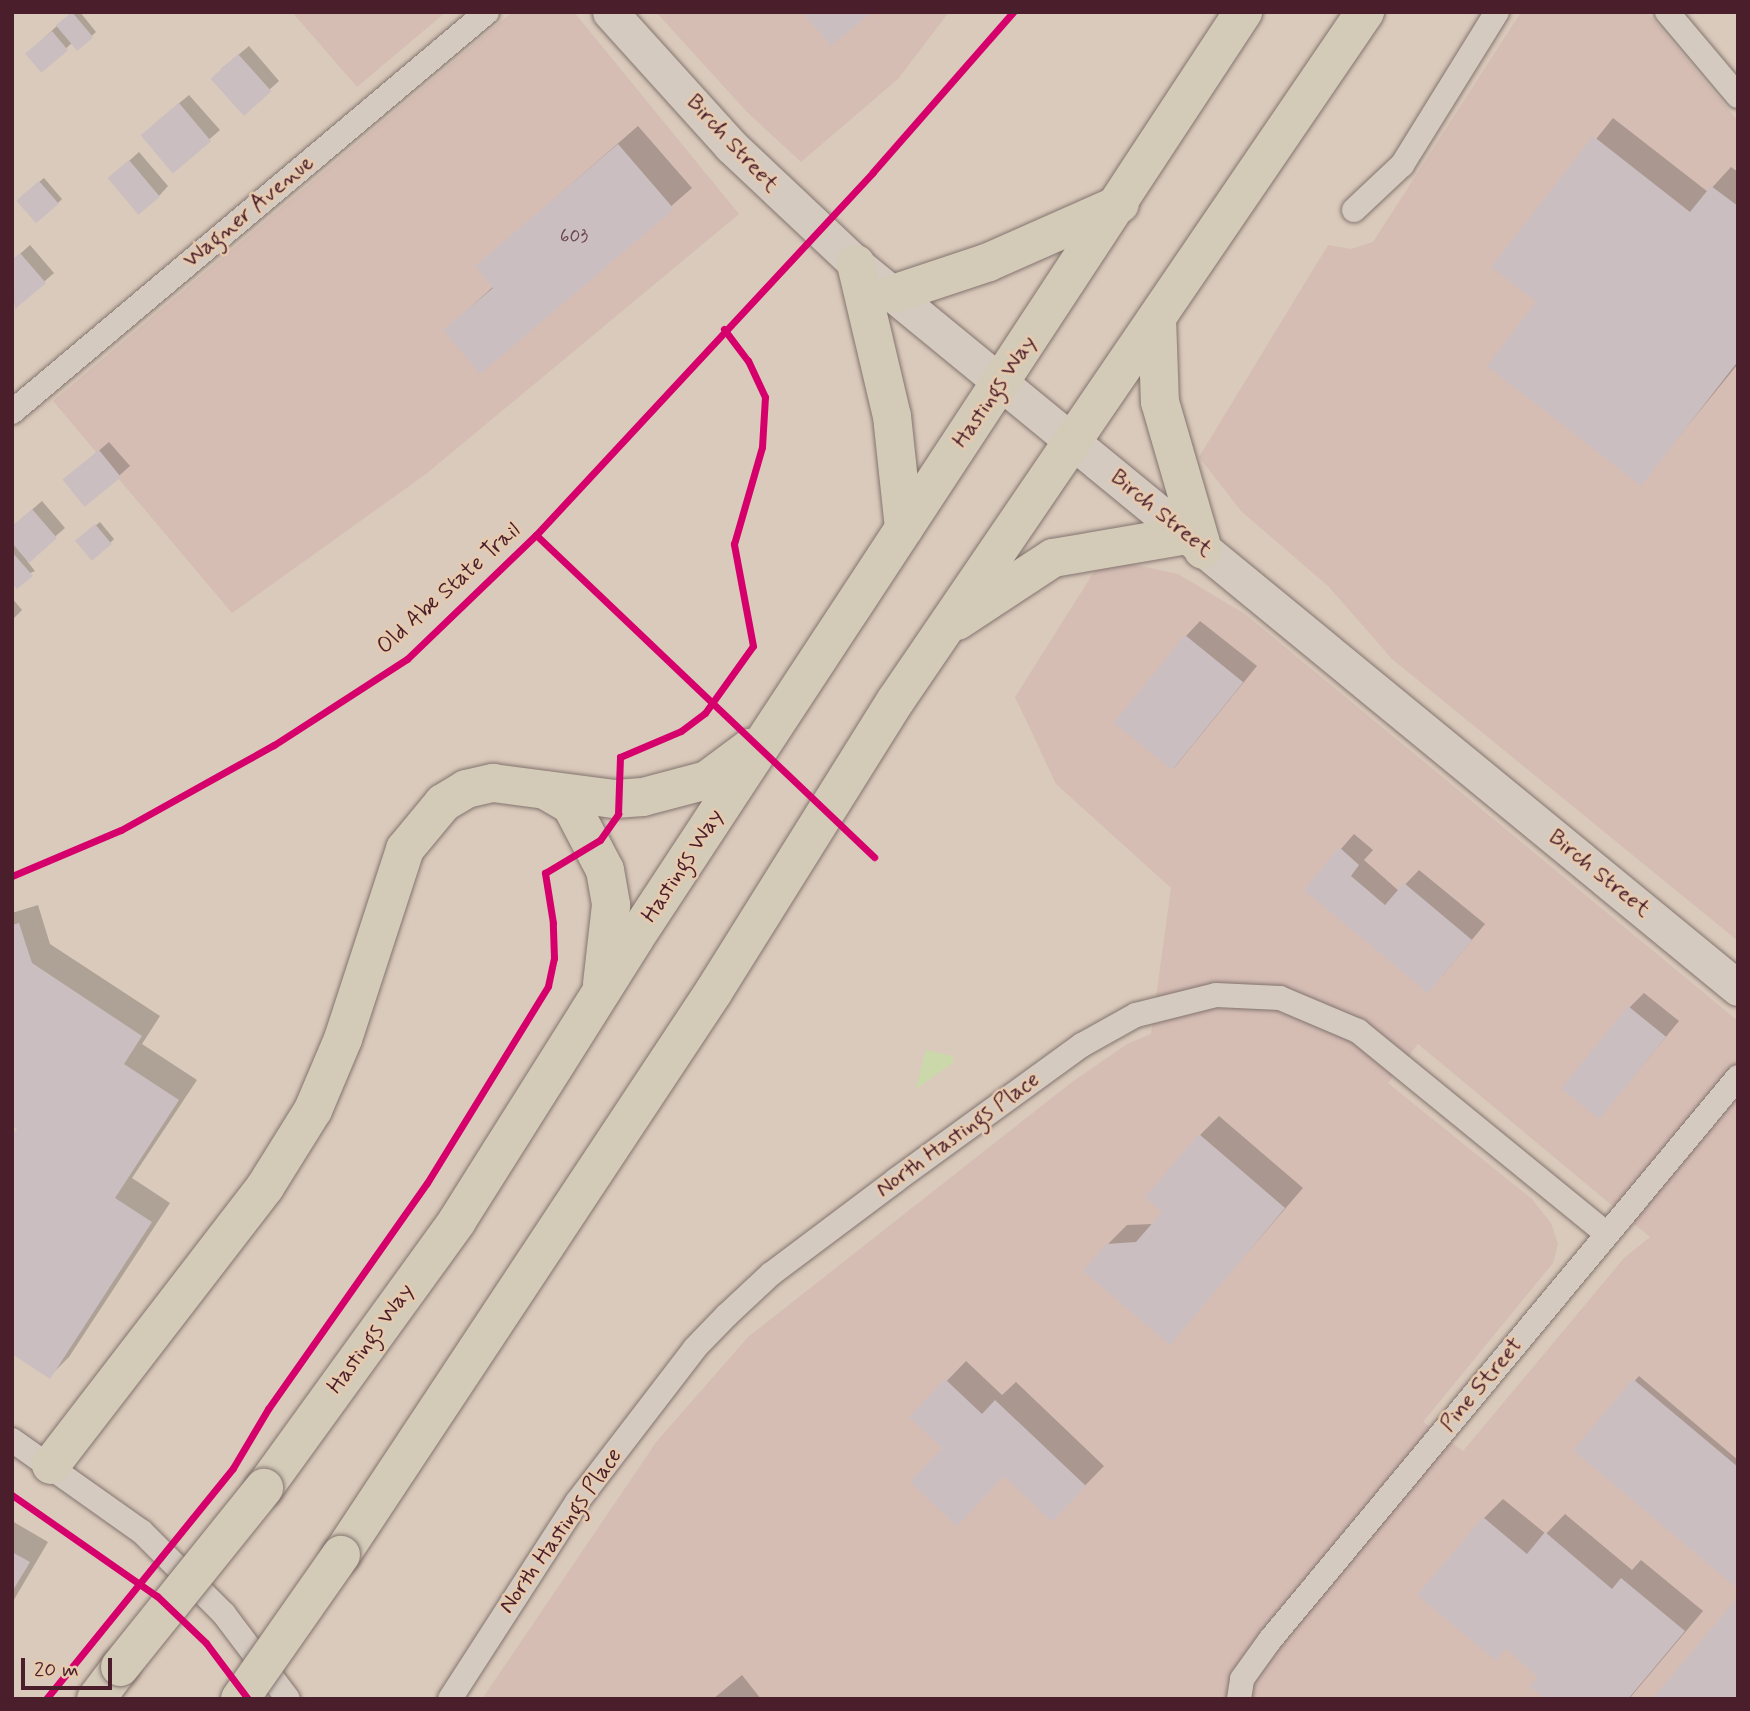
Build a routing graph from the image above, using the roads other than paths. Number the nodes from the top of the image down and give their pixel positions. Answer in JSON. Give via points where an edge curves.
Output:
{"nodes":[{"id":1,"x":487,"y":12,"type":"edge"},
{"id":2,"x":610,"y":12,"type":"edge"},
{"id":3,"x":1243,"y":12,"type":"edge"},
{"id":4,"x":1365,"y":12,"type":"edge"},
{"id":5,"x":1497,"y":12,"type":"edge"},
{"id":6,"x":1667,"y":12,"type":"edge"},
{"id":7,"x":1738,"y":96,"type":"edge"},
{"id":8,"x":1120,"y":204,"type":"junction"},
{"id":9,"x":1354,"y":210,"type":"dead end"},
{"id":10,"x":856,"y":264,"type":"junction"},
{"id":11,"x":893,"y":294,"type":"junction"},
{"id":12,"x":1157,"y":318,"type":"junction"},
{"id":13,"x":1001,"y":383,"type":"junction"},
{"id":14,"x":12,"y":412,"type":"edge"},
{"id":15,"x":1071,"y":441,"type":"junction"},
{"id":16,"x":904,"y":528,"type":"junction"},
{"id":17,"x":1195,"y":542,"type":"junction"},
{"id":18,"x":943,"y":630,"type":"junction"},
{"id":19,"x":778,"y":722,"type":"junction"},
{"id":20,"x":545,"y":790,"type":"junction"},
{"id":21,"x":1738,"y":988,"type":"edge"},
{"id":22,"x":601,"y":992,"type":"junction"},
{"id":23,"x":1738,"y":1077,"type":"edge"},
{"id":24,"x":1607,"y":1234,"type":"junction"},
{"id":25,"x":12,"y":1440,"type":"edge"},
{"id":26,"x":51,"y":1465,"type":"junction"},
{"id":27,"x":96,"y":1699,"type":"edge"},
{"id":28,"x":240,"y":1699,"type":"edge"},
{"id":29,"x":288,"y":1699,"type":"edge"},
{"id":30,"x":450,"y":1699,"type":"edge"},
{"id":31,"x":1239,"y":1699,"type":"edge"}],
"edges":[{"from":1,"to":14,"type":"street","name":"Wagner Avenue"},
{"from":2,"to":10,"type":"main road","name":"Birch Street","via":[[731,146]]},
{"from":3,"to":8,"type":"main road","name":"Hastings Way"},
{"from":4,"to":12,"type":"main road"},
{"from":5,"to":9,"type":"street","via":[[1402,165]]},
{"from":6,"to":7,"type":"street"},
{"from":8,"to":11,"type":"main road","via":[[989,262]]},
{"from":8,"to":13,"type":"main road","name":"Hastings Way"},
{"from":10,"to":11,"type":"main road","name":"Birch Street"},
{"from":10,"to":16,"type":"main road","via":[[892,416]]},
{"from":11,"to":13,"type":"main road","name":"Birch Street"},
{"from":12,"to":15,"type":"main road"},
{"from":12,"to":17,"type":"main road","via":[[1160,402]]},
{"from":13,"to":15,"type":"main road","name":"Birch Street"},
{"from":13,"to":16,"type":"main road","name":"Hastings Way"},
{"from":15,"to":17,"type":"main road","name":"Birch Street"},
{"from":15,"to":18,"type":"main road"},
{"from":16,"to":19,"type":"main road","name":"Hastings Way"},
{"from":17,"to":18,"type":"main road","via":[[1053,558]]},
{"from":17,"to":21,"type":"main road","name":"Birch Street"},
{"from":18,"to":28,"type":"main road","bridge":true,"via":[[714,991],[341,1555]]},
{"from":19,"to":20,"type":"main road","via":[[708,780],[615,799]]},
{"from":19,"to":22,"type":"main road","name":"Hastings Way"},
{"from":20,"to":22,"type":"main road","via":[[571,805],[605,870],[611,905]]},
{"from":20,"to":26,"type":"main road","via":[[493,783],[466,789],[443,803],[405,849],[343,1039],[313,1110],[265,1187]]},
{"from":22,"to":27,"type":"main road","name":"Hastings Way","bridge":true,"via":[[457,1221],[264,1488]]},
{"from":23,"to":24,"type":"street","name":"Pine Street"},
{"from":24,"to":30,"type":"street","name":"North Hastings Place","via":[[1358,1031],[1280,998],[1216,995],[1136,1015],[1082,1045],[906,1173],[771,1274],[727,1315],[695,1348],[577,1502]]},
{"from":24,"to":31,"type":"street","name":"Pine Street","via":[[1270,1640],[1242,1679]]},
{"from":25,"to":26,"type":"street"},
{"from":26,"to":29,"type":"street","via":[[142,1532],[224,1614]]}]}
